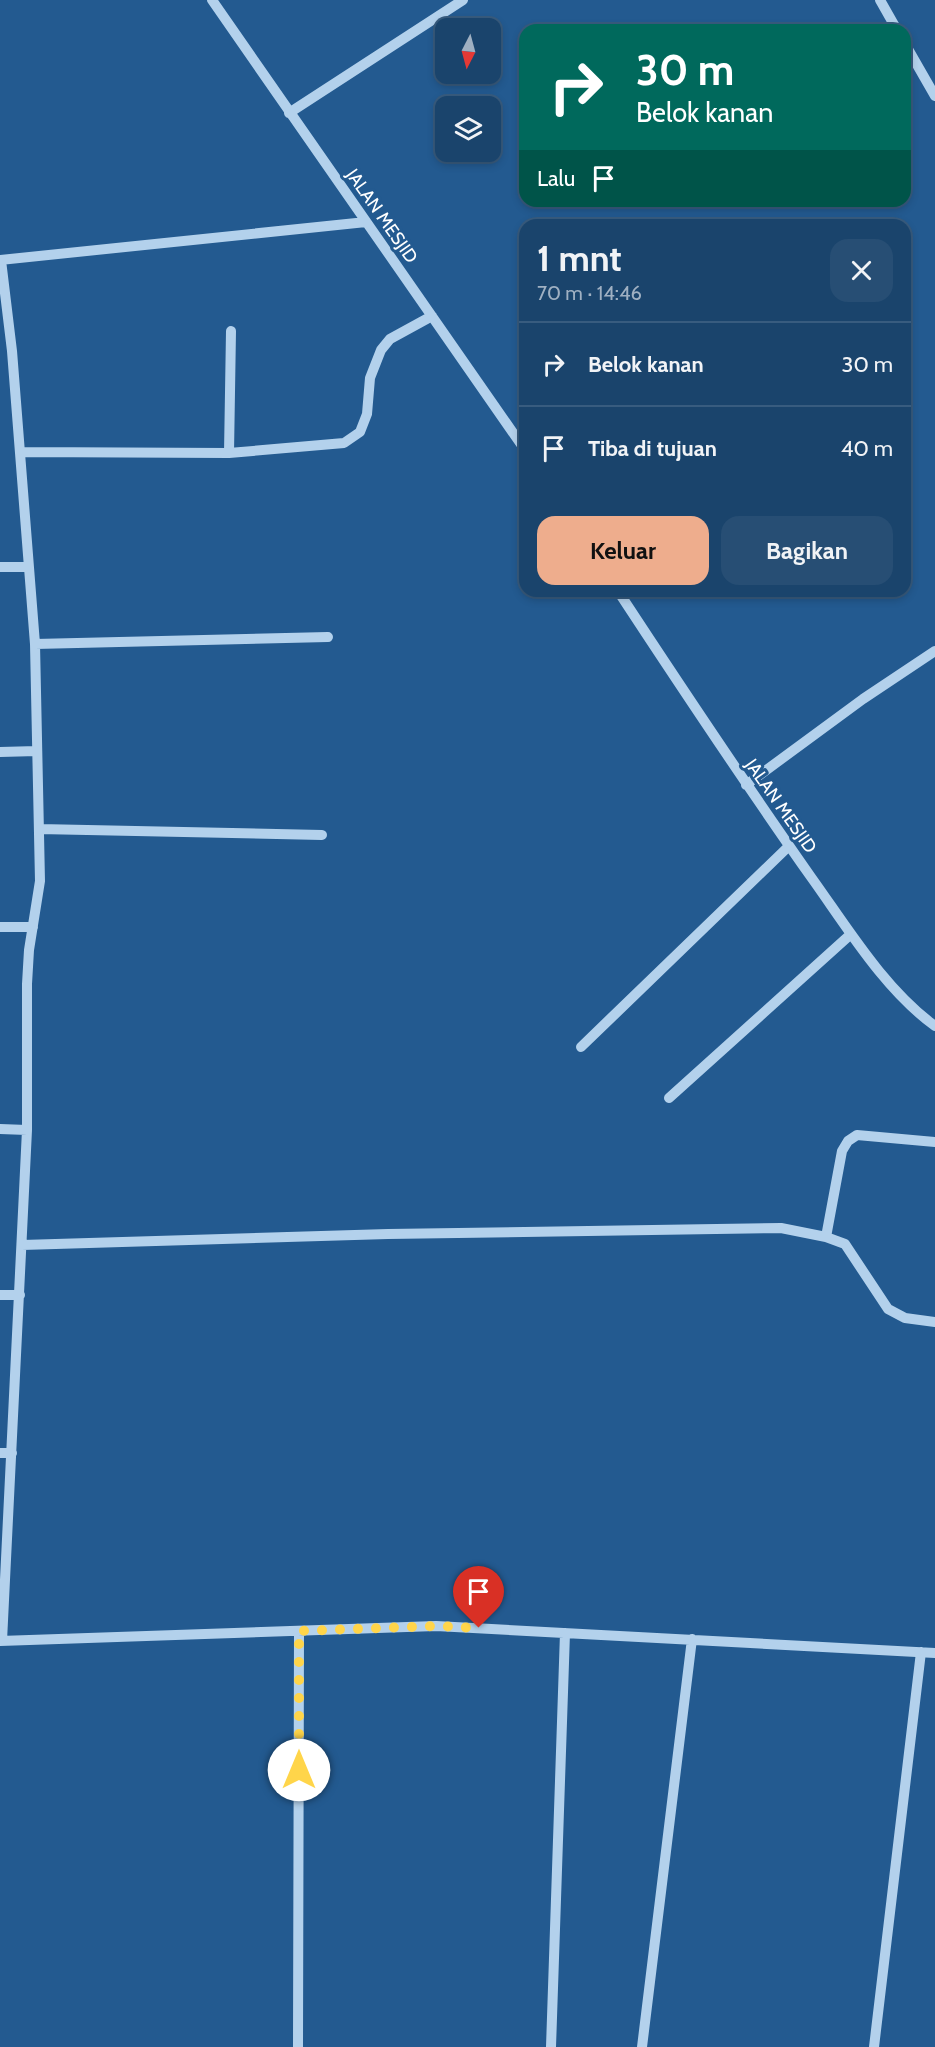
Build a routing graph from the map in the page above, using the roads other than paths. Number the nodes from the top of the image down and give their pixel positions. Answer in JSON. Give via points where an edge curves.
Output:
{"nodes":[{"id":1,"x":212,"y":0,"type":"edge"},
{"id":2,"x":463,"y":0,"type":"edge"},
{"id":3,"x":880,"y":0,"type":"edge"},
{"id":4,"x":894,"y":24,"type":"edge"},
{"id":5,"x":911,"y":54,"type":"edge"},
{"id":6,"x":935,"y":96,"type":"edge"},
{"id":7,"x":289,"y":113,"type":"junction"},
{"id":8,"x":366,"y":222,"type":"junction"},
{"id":9,"x":1,"y":260,"type":"edge"},
{"id":10,"x":432,"y":316,"type":"junction"},
{"id":11,"x":231,"y":331,"type":"dead end"},
{"id":12,"x":519,"y":441,"type":"edge"},
{"id":13,"x":20,"y":452,"type":"junction"},
{"id":14,"x":229,"y":453,"type":"junction"},
{"id":15,"x":0,"y":567,"type":"edge"},
{"id":16,"x":29,"y":567,"type":"junction"},
{"id":17,"x":622,"y":597,"type":"edge"},
{"id":18,"x":328,"y":637,"type":"dead end"},
{"id":19,"x":35,"y":644,"type":"junction"},
{"id":20,"x":935,"y":651,"type":"edge"},
{"id":21,"x":37,"y":751,"type":"junction"},
{"id":22,"x":0,"y":752,"type":"edge"},
{"id":23,"x":746,"y":785,"type":"junction"},
{"id":24,"x":39,"y":829,"type":"junction"},
{"id":25,"x":322,"y":835,"type":"dead end"},
{"id":26,"x":789,"y":846,"type":"junction"},
{"id":27,"x":0,"y":927,"type":"edge"},
{"id":28,"x":33,"y":927,"type":"junction"},
{"id":29,"x":851,"y":934,"type":"junction"},
{"id":30,"x":935,"y":1026,"type":"edge"},
{"id":31,"x":581,"y":1047,"type":"dead end"},
{"id":32,"x":669,"y":1098,"type":"dead end"},
{"id":33,"x":0,"y":1129,"type":"edge"},
{"id":34,"x":27,"y":1130,"type":"junction"},
{"id":35,"x":935,"y":1142,"type":"edge"},
{"id":36,"x":826,"y":1236,"type":"junction"},
{"id":37,"x":22,"y":1245,"type":"junction"},
{"id":38,"x":20,"y":1294,"type":"junction"},
{"id":39,"x":0,"y":1295,"type":"edge"},
{"id":40,"x":935,"y":1322,"type":"edge"},
{"id":41,"x":0,"y":1453,"type":"edge"},
{"id":42,"x":12,"y":1453,"type":"junction"},
{"id":43,"x":299,"y":1631,"type":"junction"},
{"id":44,"x":565,"y":1633,"type":"junction"},
{"id":45,"x":692,"y":1639,"type":"junction"},
{"id":46,"x":1,"y":1641,"type":"edge"},
{"id":47,"x":921,"y":1652,"type":"junction"},
{"id":48,"x":935,"y":1653,"type":"edge"},
{"id":49,"x":298,"y":2047,"type":"edge"},
{"id":50,"x":551,"y":2047,"type":"edge"},
{"id":51,"x":642,"y":2047,"type":"edge"},
{"id":52,"x":874,"y":2047,"type":"edge"}],
"edges":[{"from":1,"to":7,"type":"street","name":"JALAN MESJID"},
{"from":2,"to":7,"type":"street"},
{"from":3,"to":4,"type":"street"},
{"from":5,"to":6,"type":"street"},
{"from":7,"to":8,"type":"street","name":"JALAN MESJID"},
{"from":8,"to":9,"type":"street"},
{"from":8,"to":10,"type":"street","name":"JALAN MESJID"},
{"from":9,"to":13,"type":"street"},
{"from":10,"to":12,"type":"street","name":"JALAN MESJID"},
{"from":10,"to":14,"type":"street","via":[[390,339],[381,350],[370,378],[367,414],[360,432],[344,443]]},
{"from":11,"to":14,"type":"street"},
{"from":13,"to":14,"type":"street"},
{"from":13,"to":16,"type":"street"},
{"from":15,"to":16,"type":"street"},
{"from":16,"to":19,"type":"street"},
{"from":17,"to":23,"type":"street","name":"JALAN MESJID"},
{"from":18,"to":19,"type":"street"},
{"from":19,"to":21,"type":"street"},
{"from":20,"to":23,"type":"street"},
{"from":21,"to":22,"type":"street"},
{"from":21,"to":24,"type":"street"},
{"from":23,"to":26,"type":"street","name":"JALAN MESJID"},
{"from":24,"to":25,"type":"street"},
{"from":24,"to":28,"type":"street","via":[[40,881]]},
{"from":26,"to":29,"type":"street","name":"JALAN MESJID"},
{"from":26,"to":31,"type":"street"},
{"from":27,"to":28,"type":"street"},
{"from":28,"to":34,"type":"street","via":[[27,984]]},
{"from":29,"to":30,"type":"street","name":"JALAN MESJID","via":[[892,986]]},
{"from":29,"to":32,"type":"street"},
{"from":33,"to":34,"type":"street"},
{"from":34,"to":37,"type":"street"},
{"from":35,"to":36,"type":"street","via":[[857,1135],[848,1141],[842,1151]]},
{"from":36,"to":37,"type":"street","via":[[780,1228]]},
{"from":36,"to":40,"type":"street","via":[[845,1245],[888,1309],[905,1318]]},
{"from":37,"to":38,"type":"street"},
{"from":38,"to":39,"type":"street"},
{"from":38,"to":42,"type":"street"},
{"from":41,"to":42,"type":"street"},
{"from":42,"to":46,"type":"street"},
{"from":43,"to":44,"type":"street","via":[[436,1626]]},
{"from":43,"to":46,"type":"street"},
{"from":43,"to":49,"type":"street"},
{"from":44,"to":45,"type":"street"},
{"from":44,"to":50,"type":"street"},
{"from":45,"to":47,"type":"street"},
{"from":45,"to":51,"type":"street"},
{"from":47,"to":48,"type":"street"},
{"from":47,"to":52,"type":"street"}]}
